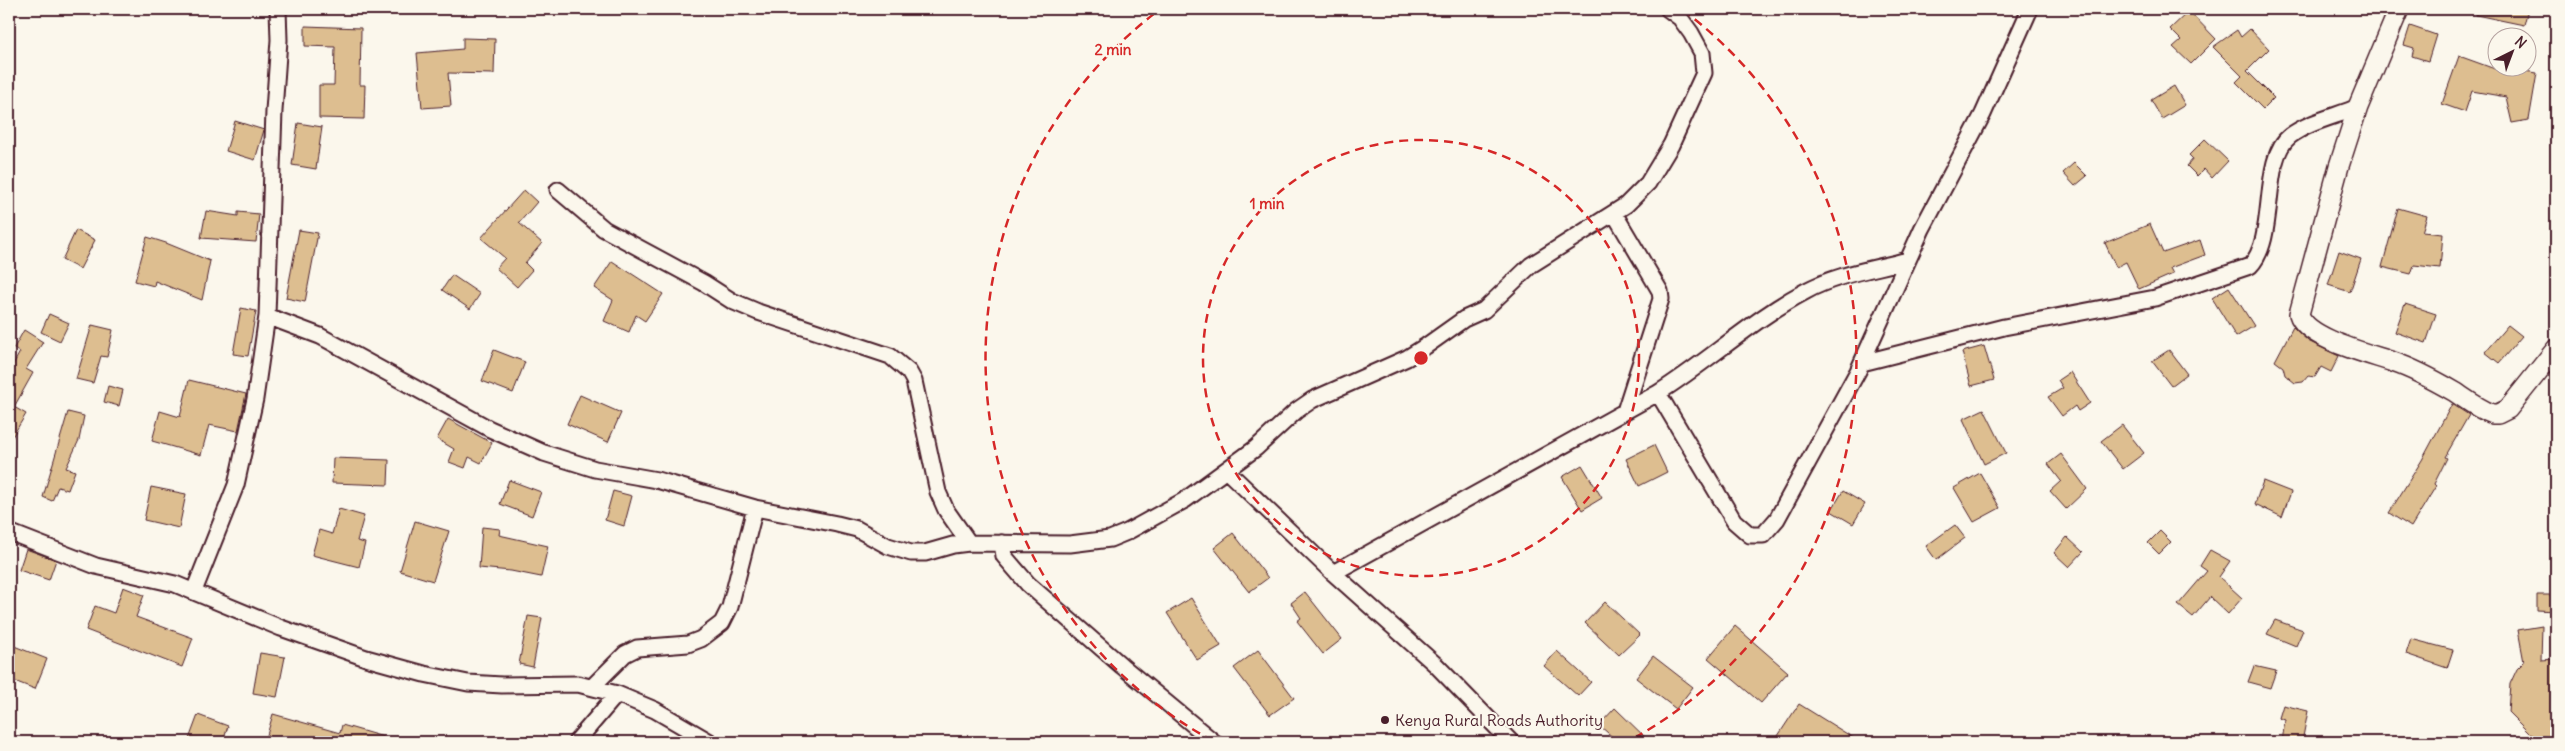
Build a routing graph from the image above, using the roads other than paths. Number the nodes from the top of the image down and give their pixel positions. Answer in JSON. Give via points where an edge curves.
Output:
{"nodes":[{"id":1,"x":278,"y":9,"type":"edge"},
{"id":2,"x":1668,"y":9,"type":"edge"},
{"id":3,"x":2030,"y":9,"type":"edge"},
{"id":4,"x":2399,"y":9,"type":"edge"},
{"id":5,"x":2358,"y":108,"type":"junction"},
{"id":6,"x":558,"y":190,"type":"dead end"},
{"id":7,"x":1614,"y":213,"type":"junction"},
{"id":8,"x":1908,"y":260,"type":"junction"},
{"id":9,"x":266,"y":316,"type":"junction"},
{"id":10,"x":2556,"y":349,"type":"edge"},
{"id":11,"x":1862,"y":363,"type":"junction"},
{"id":12,"x":1658,"y":393,"type":"junction"},
{"id":13,"x":1625,"y":411,"type":"junction"},
{"id":14,"x":1226,"y":470,"type":"junction"},
{"id":15,"x":755,"y":508,"type":"junction"},
{"id":16,"x":9,"y":532,"type":"edge"},
{"id":17,"x":969,"y":543,"type":"junction"},
{"id":18,"x":1002,"y":543,"type":"junction"},
{"id":19,"x":1333,"y":574,"type":"junction"},
{"id":20,"x":194,"y":591,"type":"junction"},
{"id":21,"x":592,"y":687,"type":"junction"},
{"id":22,"x":617,"y":694,"type":"junction"},
{"id":23,"x":576,"y":742,"type":"edge"},
{"id":24,"x":710,"y":742,"type":"edge"},
{"id":25,"x":1214,"y":742,"type":"edge"},
{"id":26,"x":1512,"y":742,"type":"edge"}],
"edges":[{"from":1,"to":9,"type":"street","via":[[280,40]]},
{"from":2,"to":7,"type":"street","via":[[1691,33],[1702,53],[1704,73],[1671,145],[1648,183],[1626,206]]},
{"from":3,"to":8,"type":"street","via":[[1983,114]]},
{"from":4,"to":5,"type":"street"},
{"from":5,"to":10,"type":"street","via":[[2339,166],[2300,318],[2345,347],[2411,370],[2492,414],[2508,409]]},
{"from":5,"to":11,"type":"street","via":[[2302,129],[2284,142],[2278,156],[2262,243],[2250,266],[2155,298],[2004,327]]},
{"from":6,"to":17,"type":"street","via":[[604,229],[732,301],[890,356],[900,364],[914,381],[938,492],[946,510]]},
{"from":7,"to":13,"type":"street","via":[[1660,291],[1661,299]]},
{"from":7,"to":14,"type":"street","via":[[1531,265],[1484,310],[1464,319],[1426,346],[1312,400]]},
{"from":8,"to":11,"type":"street"},
{"from":8,"to":12,"type":"street","via":[[1807,290]]},
{"from":9,"to":15,"type":"street","via":[[320,336],[490,429],[544,453],[595,469],[657,480]]},
{"from":9,"to":20,"type":"street","via":[[255,399],[236,485]]},
{"from":11,"to":12,"type":"street","via":[[1786,504],[1763,535],[1750,535],[1734,521]]},
{"from":12,"to":13,"type":"street"},
{"from":13,"to":19,"type":"street"},
{"from":14,"to":18,"type":"street","via":[[1185,500],[1110,539],[1070,544]]},
{"from":14,"to":19,"type":"street"},
{"from":15,"to":17,"type":"street","via":[[857,529],[888,546],[912,553]]},
{"from":15,"to":21,"type":"street","via":[[730,607],[722,623],[701,639],[688,644],[637,648],[625,654]]},
{"from":16,"to":20,"type":"street","via":[[96,566]]},
{"from":17,"to":18,"type":"street"},
{"from":18,"to":25,"type":"street","via":[[1004,556],[1028,584]]},
{"from":19,"to":26,"type":"street","via":[[1436,665]]},
{"from":20,"to":21,"type":"street","via":[[281,628],[366,658],[424,674],[468,683],[578,684]]},
{"from":21,"to":22,"type":"street"},
{"from":22,"to":23,"type":"street"},
{"from":22,"to":24,"type":"street","via":[[654,710]]}]}
